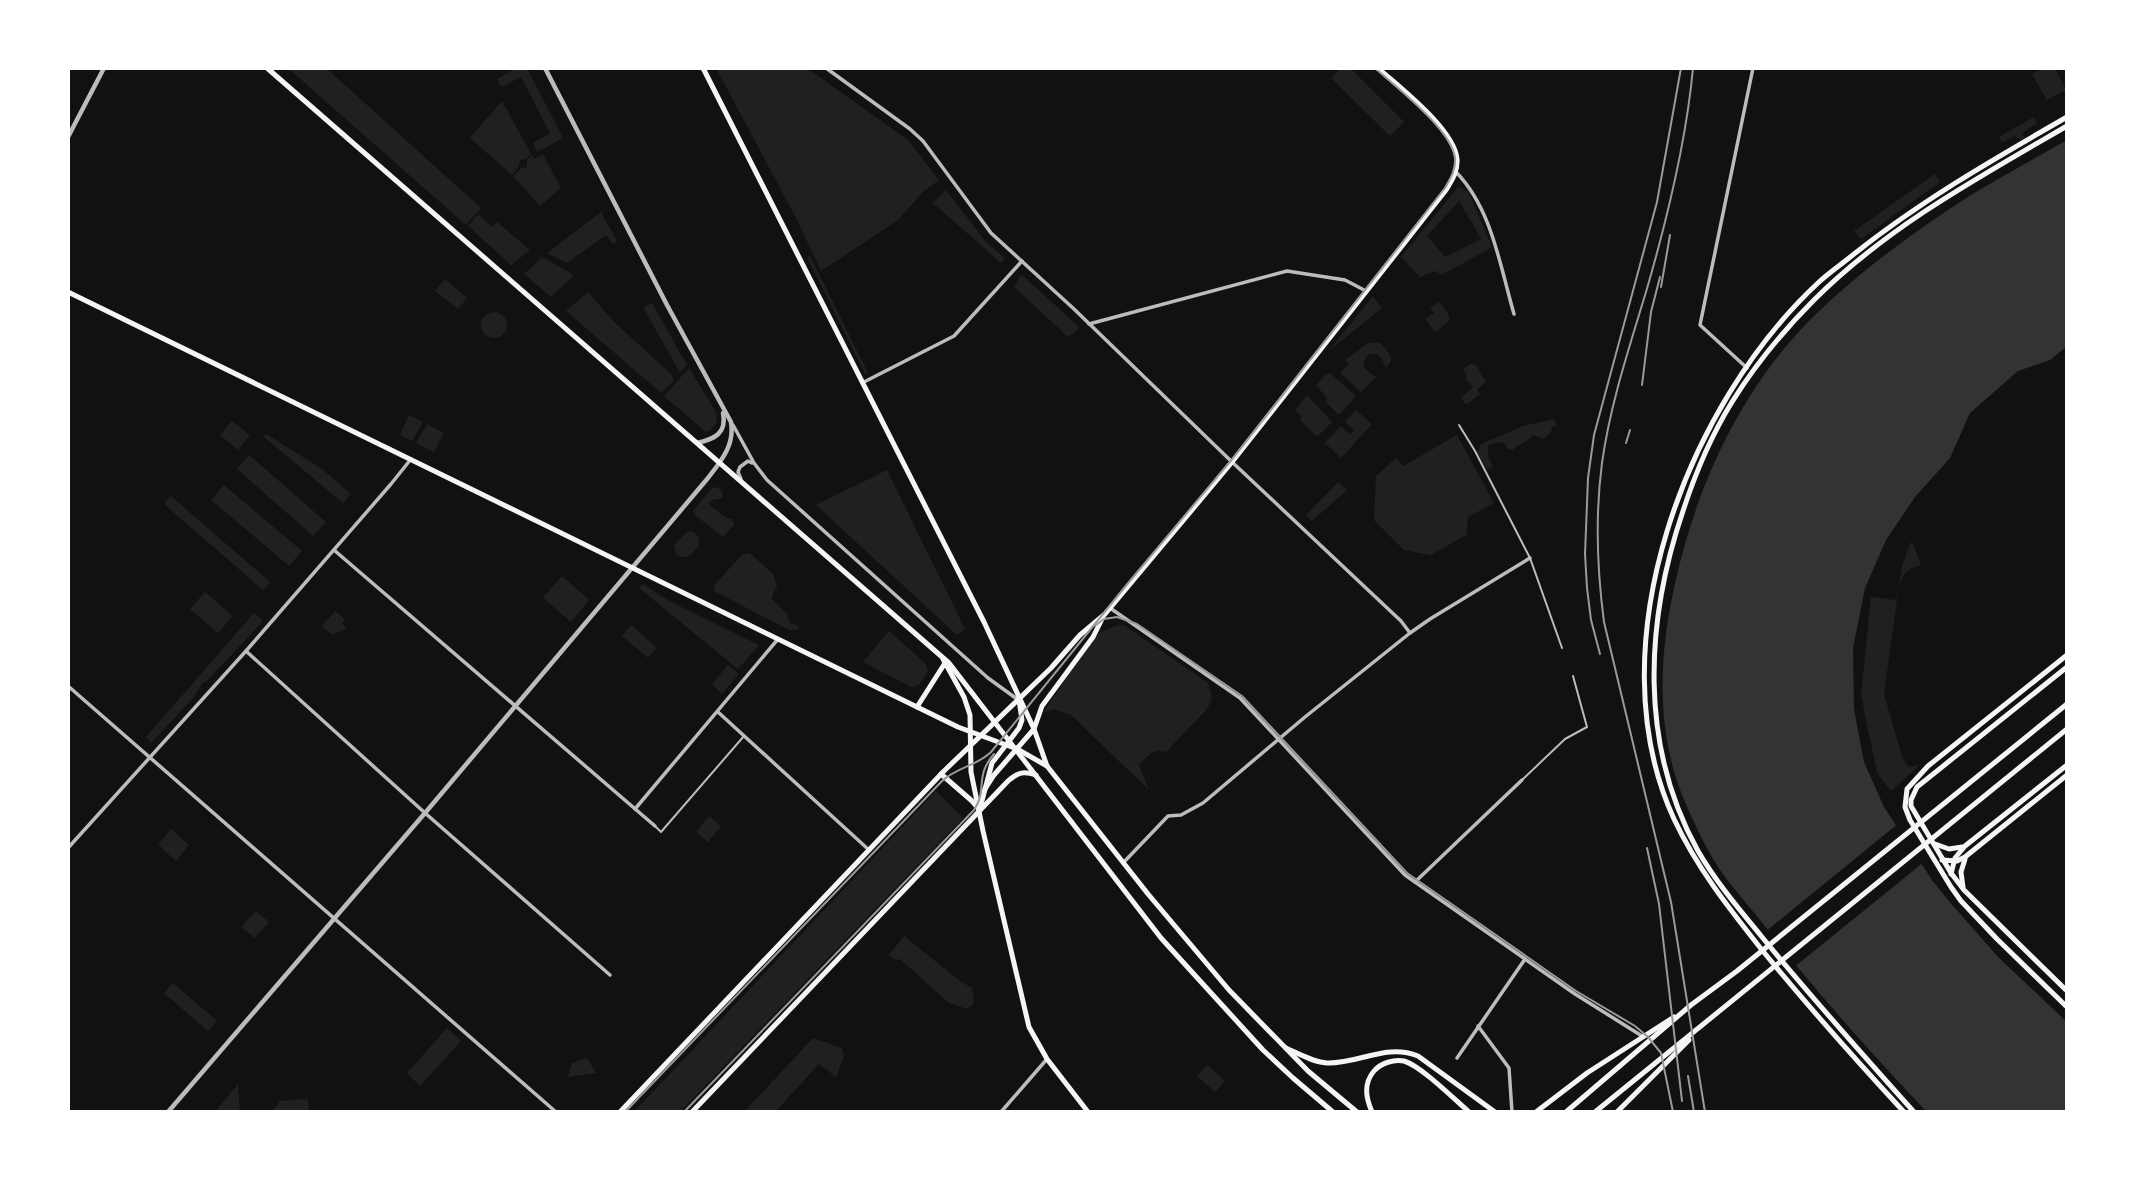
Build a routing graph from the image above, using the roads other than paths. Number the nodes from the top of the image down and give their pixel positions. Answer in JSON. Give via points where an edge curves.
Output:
{"nodes":[{"id":1,"x":104,"y":68,"type":"edge"},
{"id":2,"x":267,"y":68,"type":"edge"},
{"id":3,"x":545,"y":68,"type":"edge"},
{"id":4,"x":703,"y":68,"type":"edge"},
{"id":5,"x":826,"y":68,"type":"edge"},
{"id":6,"x":1377,"y":68,"type":"edge"},
{"id":7,"x":1753,"y":68,"type":"edge"},
{"id":8,"x":2067,"y":117,"type":"edge"},
{"id":9,"x":2067,"y":126,"type":"edge"},
{"id":10,"x":68,"y":137,"type":"edge"},
{"id":11,"x":1456,"y":172,"type":"junction"},
{"id":12,"x":1022,"y":261,"type":"junction"},
{"id":13,"x":1366,"y":290,"type":"junction"},
{"id":14,"x":68,"y":292,"type":"edge"},
{"id":15,"x":1514,"y":314,"type":"dead end"},
{"id":16,"x":1089,"y":324,"type":"junction"},
{"id":17,"x":1746,"y":367,"type":"junction"},
{"id":18,"x":1752,"y":372,"type":"junction"},
{"id":19,"x":862,"y":383,"type":"junction"},
{"id":20,"x":722,"y":407,"type":"junction"},
{"id":21,"x":731,"y":422,"type":"junction"},
{"id":22,"x":1459,"y":425,"type":"dead end"},
{"id":23,"x":696,"y":443,"type":"junction"},
{"id":24,"x":411,"y":459,"type":"junction"},
{"id":25,"x":1233,"y":462,"type":"junction"},
{"id":26,"x":719,"y":463,"type":"junction"},
{"id":27,"x":754,"y":463,"type":"junction"},
{"id":28,"x":743,"y":484,"type":"junction"},
{"id":29,"x":334,"y":550,"type":"junction"},
{"id":30,"x":1530,"y":558,"type":"junction"},
{"id":31,"x":632,"y":568,"type":"junction"},
{"id":32,"x":1110,"y":608,"type":"junction"},
{"id":33,"x":1105,"y":614,"type":"junction"},
{"id":34,"x":1410,"y":633,"type":"junction"},
{"id":35,"x":778,"y":639,"type":"junction"},
{"id":36,"x":1562,"y":648,"type":"dead end"},
{"id":37,"x":246,"y":651,"type":"junction"},
{"id":38,"x":2067,"y":655,"type":"edge"},
{"id":39,"x":943,"y":660,"type":"junction"},
{"id":40,"x":2067,"y":667,"type":"edge"},
{"id":41,"x":1573,"y":676,"type":"dead end"},
{"id":42,"x":68,"y":686,"type":"edge"},
{"id":43,"x":1019,"y":700,"type":"junction"},
{"id":44,"x":2067,"y":704,"type":"edge"},
{"id":45,"x":516,"y":706,"type":"junction"},
{"id":46,"x":918,"y":707,"type":"junction"},
{"id":47,"x":717,"y":712,"type":"junction"},
{"id":48,"x":996,"y":722,"type":"junction"},
{"id":49,"x":1034,"y":729,"type":"junction"},
{"id":50,"x":2067,"y":729,"type":"edge"},
{"id":51,"x":970,"y":732,"type":"junction"},
{"id":52,"x":744,"y":736,"type":"junction"},
{"id":53,"x":981,"y":736,"type":"junction"},
{"id":54,"x":1280,"y":739,"type":"junction"},
{"id":55,"x":1007,"y":742,"type":"junction"},
{"id":56,"x":970,"y":746,"type":"junction"},
{"id":57,"x":1017,"y":749,"type":"junction"},
{"id":58,"x":151,"y":758,"type":"junction"},
{"id":59,"x":2067,"y":765,"type":"edge"},
{"id":60,"x":1047,"y":766,"type":"junction"},
{"id":61,"x":941,"y":774,"type":"junction"},
{"id":62,"x":1036,"y":775,"type":"junction"},
{"id":63,"x":2067,"y":775,"type":"edge"},
{"id":64,"x":1522,"y":780,"type":"joint"},
{"id":65,"x":985,"y":789,"type":"junction"},
{"id":66,"x":635,"y":808,"type":"junction"},
{"id":67,"x":980,"y":811,"type":"junction"},
{"id":68,"x":425,"y":813,"type":"junction"},
{"id":69,"x":655,"y":826,"type":"joint"},
{"id":70,"x":1933,"y":842,"type":"junction"},
{"id":71,"x":1965,"y":846,"type":"junction"},
{"id":72,"x":68,"y":848,"type":"edge"},
{"id":73,"x":869,"y":850,"type":"junction"},
{"id":74,"x":1931,"y":855,"type":"junction"},
{"id":75,"x":1965,"y":857,"type":"junction"},
{"id":76,"x":1943,"y":860,"type":"junction"},
{"id":77,"x":1954,"y":861,"type":"junction"},
{"id":78,"x":1123,"y":863,"type":"junction"},
{"id":79,"x":1951,"y":873,"type":"junction"},
{"id":80,"x":1415,"y":882,"type":"junction"},
{"id":81,"x":1951,"y":887,"type":"junction"},
{"id":82,"x":1964,"y":890,"type":"junction"},
{"id":83,"x":335,"y":919,"type":"junction"},
{"id":84,"x":1525,"y":959,"type":"junction"},
{"id":85,"x":610,"y":975,"type":"dead end"},
{"id":86,"x":2067,"y":990,"type":"edge"},
{"id":87,"x":1691,"y":1005,"type":"junction"},
{"id":88,"x":2067,"y":1007,"type":"edge"},
{"id":89,"x":1711,"y":1018,"type":"junction"},
{"id":90,"x":1478,"y":1027,"type":"junction"},
{"id":91,"x":1644,"y":1037,"type":"dead end"},
{"id":92,"x":1283,"y":1047,"type":"junction"},
{"id":93,"x":1457,"y":1058,"type":"dead end"},
{"id":94,"x":1047,"y":1059,"type":"junction"},
{"id":95,"x":1588,"y":1093,"type":"junction"},
{"id":96,"x":167,"y":1112,"type":"edge"},
{"id":97,"x":556,"y":1112,"type":"edge"},
{"id":98,"x":620,"y":1112,"type":"edge"},
{"id":99,"x":692,"y":1112,"type":"edge"},
{"id":100,"x":1001,"y":1112,"type":"edge"},
{"id":101,"x":1088,"y":1112,"type":"edge"},
{"id":102,"x":1333,"y":1112,"type":"edge"},
{"id":103,"x":1357,"y":1112,"type":"edge"},
{"id":104,"x":1372,"y":1112,"type":"edge"},
{"id":105,"x":1469,"y":1112,"type":"edge"},
{"id":106,"x":1495,"y":1112,"type":"edge"},
{"id":107,"x":1512,"y":1112,"type":"edge"},
{"id":108,"x":1536,"y":1112,"type":"edge"},
{"id":109,"x":1561,"y":1112,"type":"edge"},
{"id":110,"x":1566,"y":1112,"type":"edge"},
{"id":111,"x":1595,"y":1112,"type":"edge"},
{"id":112,"x":1617,"y":1112,"type":"edge"},
{"id":113,"x":1904,"y":1112,"type":"edge"},
{"id":114,"x":1914,"y":1112,"type":"edge"}],
"edges":[{"from":1,"to":10,"type":"street"},
{"from":2,"to":23,"type":"main road"},
{"from":3,"to":20,"type":"street"},
{"from":4,"to":19,"type":"main road"},
{"from":5,"to":12,"type":"street","via":[[923,141],[986,228]]},
{"from":6,"to":11,"type":"main road","via":[[1445,132],[1455,148]]},
{"from":7,"to":17,"type":"street","via":[[1700,325]]},
{"from":8,"to":17,"type":"main road","via":[[1977,169],[1863,247],[1806,295]]},
{"from":9,"to":18,"type":"main road","via":[[1962,187],[1861,258],[1816,298]]},
{"from":11,"to":13,"type":"main road"},
{"from":11,"to":15,"type":"street","via":[[1468,184],[1492,233]]},
{"from":12,"to":16,"type":"street"},
{"from":12,"to":19,"type":"street","via":[[954,336]]},
{"from":13,"to":16,"type":"street","via":[[1346,280],[1287,271]]},
{"from":13,"to":25,"type":"main road"},
{"from":14,"to":24,"type":"main road"},
{"from":16,"to":25,"type":"street"},
{"from":17,"to":18,"type":"street"},
{"from":17,"to":113,"type":"main road","via":[[1700,447],[1664,543],[1646,637],[1650,736],[1672,815],[1715,891]]},
{"from":18,"to":114,"type":"main road","via":[[1708,447],[1661,586],[1653,667],[1655,713],[1668,779],[1698,850],[1721,886]]},
{"from":19,"to":43,"type":"main road"},
{"from":20,"to":21,"type":"street"},
{"from":20,"to":23,"type":"street","via":[[723,429],[712,440]]},
{"from":21,"to":26,"type":"street","via":[[731,442]]},
{"from":21,"to":27,"type":"street"},
{"from":22,"to":30,"type":"lane"},
{"from":23,"to":26,"type":"main road"},
{"from":24,"to":29,"type":"street"},
{"from":24,"to":31,"type":"main road"},
{"from":25,"to":32,"type":"main road"},
{"from":25,"to":34,"type":"street"},
{"from":26,"to":28,"type":"main road"},
{"from":26,"to":31,"type":"street"},
{"from":27,"to":28,"type":"street","via":[[748,461],[740,467]]},
{"from":27,"to":43,"type":"street","via":[[779,492],[988,678]]},
{"from":28,"to":39,"type":"main road"},
{"from":29,"to":37,"type":"street"},
{"from":29,"to":45,"type":"street"},
{"from":30,"to":34,"type":"street"},
{"from":30,"to":36,"type":"lane"},
{"from":31,"to":35,"type":"main road"},
{"from":31,"to":45,"type":"street"},
{"from":32,"to":33,"type":"main road"},
{"from":32,"to":54,"type":"street","via":[[1240,698]]},
{"from":33,"to":43,"type":"main road"},
{"from":33,"to":49,"type":"main road","via":[[1042,706]]},
{"from":34,"to":54,"type":"street"},
{"from":35,"to":46,"type":"main road"},
{"from":35,"to":47,"type":"street"},
{"from":37,"to":58,"type":"street"},
{"from":37,"to":68,"type":"street"},
{"from":38,"to":74,"type":"main road","via":[[1910,784],[1906,813]]},
{"from":39,"to":46,"type":"main road"},
{"from":39,"to":48,"type":"main road"},
{"from":39,"to":51,"type":"main road","via":[[968,706]]},
{"from":40,"to":70,"type":"main road","via":[[1917,788],[1911,806]]},
{"from":41,"to":64,"type":"lane","via":[[1587,727],[1565,739]]},
{"from":42,"to":58,"type":"street"},
{"from":43,"to":48,"type":"main road"},
{"from":43,"to":49,"type":"main road"},
{"from":43,"to":55,"type":"main road","via":[[1022,720]]},
{"from":44,"to":87,"type":"main road"},
{"from":45,"to":66,"type":"street"},
{"from":45,"to":68,"type":"street"},
{"from":46,"to":51,"type":"main road"},
{"from":47,"to":52,"type":"street"},
{"from":47,"to":66,"type":"street"},
{"from":48,"to":53,"type":"main road"},
{"from":48,"to":55,"type":"main road"},
{"from":49,"to":57,"type":"main road"},
{"from":49,"to":60,"type":"main road"},
{"from":50,"to":89,"type":"main road"},
{"from":51,"to":53,"type":"main road"},
{"from":51,"to":56,"type":"main road"},
{"from":52,"to":69,"type":"lane","via":[[661,832]]},
{"from":52,"to":73,"type":"street"},
{"from":53,"to":55,"type":"main road"},
{"from":53,"to":56,"type":"main road"},
{"from":54,"to":78,"type":"street","via":[[1195,808],[1168,816]]},
{"from":54,"to":80,"type":"street"},
{"from":55,"to":57,"type":"main road"},
{"from":55,"to":65,"type":"main road","via":[[992,763]]},
{"from":56,"to":61,"type":"main road"},
{"from":56,"to":67,"type":"main road"},
{"from":57,"to":60,"type":"main road"},
{"from":57,"to":62,"type":"main road"},
{"from":57,"to":65,"type":"main road"},
{"from":58,"to":72,"type":"street"},
{"from":58,"to":83,"type":"street"},
{"from":59,"to":71,"type":"main road"},
{"from":60,"to":78,"type":"main road"},
{"from":61,"to":67,"type":"main road"},
{"from":61,"to":73,"type":"main road"},
{"from":62,"to":67,"type":"main road","via":[[1015,775]]},
{"from":62,"to":102,"type":"main road","via":[[1187,968],[1263,1049]]},
{"from":63,"to":75,"type":"main road"},
{"from":64,"to":80,"type":"street"},
{"from":65,"to":67,"type":"main road"},
{"from":66,"to":69,"type":"street"},
{"from":67,"to":94,"type":"main road","via":[[1026,1017]]},
{"from":67,"to":99,"type":"main road"},
{"from":68,"to":83,"type":"street"},
{"from":68,"to":85,"type":"street"},
{"from":70,"to":71,"type":"main road","via":[[1950,849]]},
{"from":70,"to":76,"type":"main road"},
{"from":71,"to":77,"type":"main road"},
{"from":73,"to":98,"type":"main road"},
{"from":74,"to":76,"type":"main road"},
{"from":74,"to":81,"type":"main road"},
{"from":75,"to":77,"type":"main road"},
{"from":75,"to":82,"type":"main road","via":[[1961,872]]},
{"from":76,"to":77,"type":"main road"},
{"from":76,"to":79,"type":"main road"},
{"from":77,"to":79,"type":"main road"},
{"from":78,"to":92,"type":"main road"},
{"from":79,"to":81,"type":"main road"},
{"from":79,"to":82,"type":"main road"},
{"from":80,"to":84,"type":"street"},
{"from":81,"to":88,"type":"main road"},
{"from":82,"to":86,"type":"main road"},
{"from":83,"to":96,"type":"street"},
{"from":83,"to":97,"type":"street"},
{"from":84,"to":90,"type":"street"},
{"from":84,"to":91,"type":"street"},
{"from":87,"to":95,"type":"main road"},
{"from":87,"to":108,"type":"main road"},
{"from":89,"to":111,"type":"main road"},
{"from":89,"to":112,"type":"main road"},
{"from":90,"to":93,"type":"street"},
{"from":90,"to":107,"type":"street","via":[[1509,1068]]},
{"from":92,"to":103,"type":"main road"},
{"from":92,"to":106,"type":"main road","via":[[1330,1063],[1405,1052],[1418,1056]]},
{"from":94,"to":100,"type":"street"},
{"from":94,"to":101,"type":"main road"},
{"from":95,"to":109,"type":"main road"},
{"from":95,"to":110,"type":"main road"},
{"from":104,"to":105,"type":"main road","via":[[1367,1083],[1382,1065],[1396,1060],[1411,1065]]}]}
